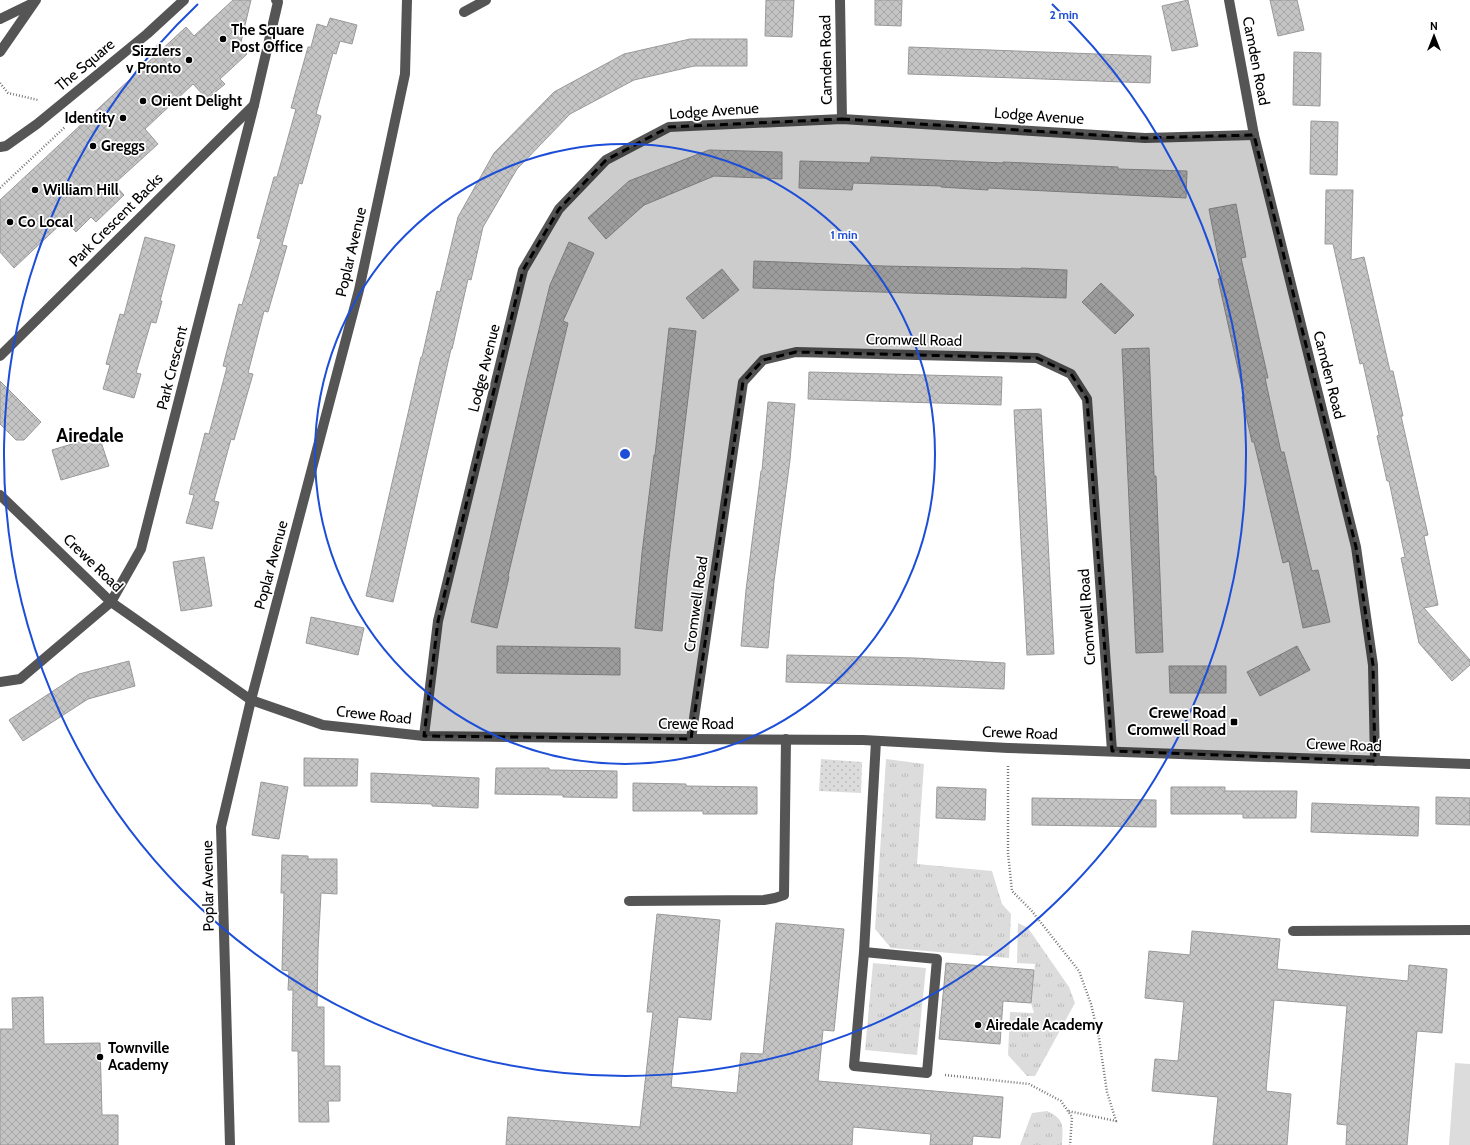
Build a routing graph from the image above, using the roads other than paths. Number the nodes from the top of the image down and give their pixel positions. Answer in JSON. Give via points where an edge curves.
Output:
{"nodes":[{"id":1,"x":184,"y":0,"type":"edge"},
{"id":2,"x":276,"y":0,"type":"edge"},
{"id":3,"x":407,"y":0,"type":"edge"},
{"id":4,"x":486,"y":0,"type":"edge"},
{"id":5,"x":840,"y":0,"type":"edge"},
{"id":6,"x":1229,"y":0,"type":"edge"},
{"id":7,"x":34,"y":1,"type":"edge"},
{"id":8,"x":464,"y":12,"type":"dead end"},
{"id":9,"x":0,"y":20,"type":"edge"},
{"id":10,"x":0,"y":52,"type":"edge"},
{"id":11,"x":254,"y":105,"type":"junction"},
{"id":12,"x":842,"y":119,"type":"junction"},
{"id":13,"x":1254,"y":135,"type":"junction"},
{"id":14,"x":0,"y":147,"type":"edge"},
{"id":15,"x":0,"y":356,"type":"edge"},
{"id":16,"x":0,"y":495,"type":"edge"},
{"id":17,"x":111,"y":602,"type":"junction"},
{"id":18,"x":0,"y":682,"type":"edge"},
{"id":19,"x":251,"y":700,"type":"junction"},
{"id":20,"x":424,"y":736,"type":"junction"},
{"id":21,"x":691,"y":739,"type":"junction"},
{"id":22,"x":786,"y":739,"type":"junction"},
{"id":23,"x":876,"y":741,"type":"junction"},
{"id":24,"x":1112,"y":751,"type":"junction"},
{"id":25,"x":1375,"y":761,"type":"junction"},
{"id":26,"x":1470,"y":764,"type":"edge"},
{"id":27,"x":629,"y":901,"type":"dead end"},
{"id":28,"x":1470,"y":930,"type":"edge"},
{"id":29,"x":1293,"y":931,"type":"dead end"},
{"id":30,"x":864,"y":952,"type":"junction"},
{"id":31,"x":230,"y":1145,"type":"edge"}],
"edges":[{"from":1,"to":14,"type":"street","name":"The Square","via":[[147,34],[37,124],[6,146]]},
{"from":2,"to":11,"type":"street","name":"Park Crescent","via":[[278,2]]},
{"from":3,"to":19,"type":"street","name":"Poplar Avenue","via":[[405,74],[359,290]]},
{"from":4,"to":8,"type":"street"},
{"from":5,"to":12,"type":"street","name":"Camden Road"},
{"from":6,"to":13,"type":"street","name":"Camden Road"},
{"from":7,"to":9,"type":"street"},
{"from":7,"to":10,"type":"street"},
{"from":11,"to":15,"type":"street","name":"Park Crescent Backs"},
{"from":11,"to":17,"type":"street","name":"Park Crescent","via":[[141,549]]},
{"from":12,"to":13,"type":"street","name":"Lodge Avenue","via":[[1144,138]]},
{"from":12,"to":20,"type":"street","name":"Lodge Avenue","via":[[669,127],[606,160],[559,209],[523,270],[438,621]]},
{"from":13,"to":25,"type":"street","name":"Camden Road","via":[[1356,547],[1373,665]]},
{"from":16,"to":17,"type":"street","name":"Crewe Road"},
{"from":17,"to":18,"type":"street","name":"Park Crescent","via":[[20,678]]},
{"from":17,"to":19,"type":"street","name":"Crewe Road"},
{"from":19,"to":20,"type":"street","name":"Crewe Road","via":[[323,725]]},
{"from":19,"to":31,"type":"street","name":"Poplar Avenue","via":[[221,827]]},
{"from":20,"to":21,"type":"street","name":"Crewe Road"},
{"from":21,"to":22,"type":"street","name":"Crewe Road"},
{"from":21,"to":24,"type":"street","name":"Cromwell Road","via":[[743,382],[763,360],[796,352],[1038,358],[1070,374],[1087,399]]},
{"from":22,"to":23,"type":"street","name":"Crewe Road"},
{"from":22,"to":27,"type":"street","via":[[784,895],[764,900]]},
{"from":23,"to":24,"type":"street","name":"Crewe Road"},
{"from":23,"to":30,"type":"street"},
{"from":24,"to":25,"type":"street","name":"Crewe Road"},
{"from":25,"to":26,"type":"street","name":"Crewe Road"},
{"from":28,"to":29,"type":"street"},
{"from":30,"to":30,"type":"street","via":[[854,1066],[926,1073],[937,959]]}]}
